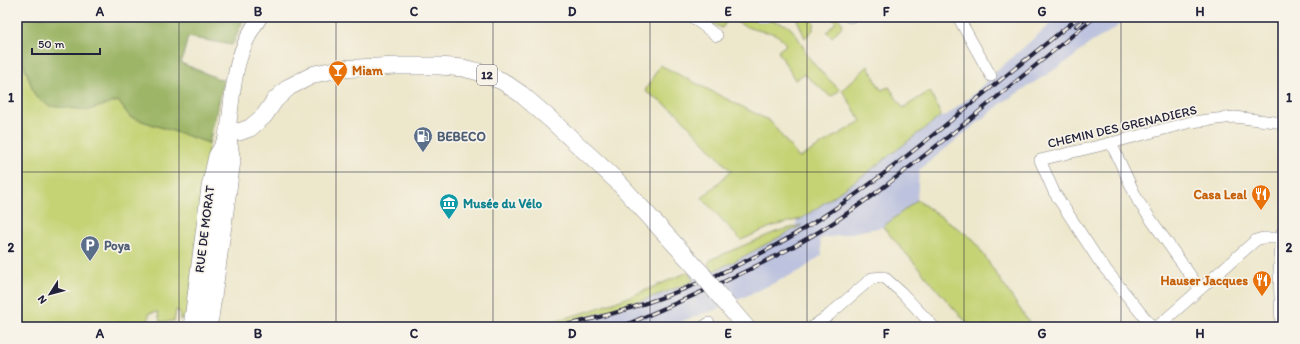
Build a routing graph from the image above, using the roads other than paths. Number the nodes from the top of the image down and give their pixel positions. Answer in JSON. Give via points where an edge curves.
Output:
{"nodes":[{"id":1,"x":260,"y":17,"type":"edge"},
{"id":2,"x":692,"y":17,"type":"edge"},
{"id":3,"x":761,"y":17,"type":"edge"},
{"id":4,"x":771,"y":17,"type":"edge"},
{"id":5,"x":958,"y":17,"type":"edge"},
{"id":6,"x":717,"y":36,"type":"dead end"},
{"id":7,"x":991,"y":76,"type":"dead end"},
{"id":8,"x":1283,"y":123,"type":"edge"},
{"id":9,"x":228,"y":132,"type":"junction"},
{"id":10,"x":1111,"y":143,"type":"junction"},
{"id":11,"x":1283,"y":235,"type":"edge"},
{"id":12,"x":1281,"y":272,"type":"edge"},
{"id":13,"x":1200,"y":289,"type":"junction"},
{"id":14,"x":200,"y":324,"type":"edge"},
{"id":15,"x":746,"y":327,"type":"edge"},
{"id":16,"x":812,"y":327,"type":"edge"},
{"id":17,"x":934,"y":327,"type":"edge"},
{"id":18,"x":1152,"y":327,"type":"edge"},
{"id":19,"x":1156,"y":327,"type":"edge"},
{"id":20,"x":1282,"y":327,"type":"edge"}],
"edges":[{"from":1,"to":9,"type":"main road","via":[[240,53],[233,85]]},
{"from":2,"to":6,"type":"street"},
{"from":3,"to":4,"type":"street"},
{"from":5,"to":7,"type":"street"},
{"from":8,"to":10,"type":"street","name":"CHEMIN DES GRENADIERS","via":[[1234,117],[1191,122]]},
{"from":9,"to":14,"type":"main road"},
{"from":9,"to":15,"type":"main road","number":"12","bridge":true,"via":[[250,128],[289,87],[315,74],[339,69],[396,66],[440,66],[479,72],[502,81],[521,94],[617,182],[702,274]]},
{"from":10,"to":13,"type":"street","via":[[1138,201]]},
{"from":10,"to":18,"type":"street","name":"CHEMIN DES GRENADIERS","via":[[1040,160],[1054,192],[1099,261]]},
{"from":11,"to":12,"type":"street"},
{"from":11,"to":13,"type":"street","via":[[1256,240]]},
{"from":12,"to":20,"type":"street"},
{"from":13,"to":19,"type":"street"},
{"from":16,"to":17,"type":"street","via":[[872,278],[884,277]]}]}
